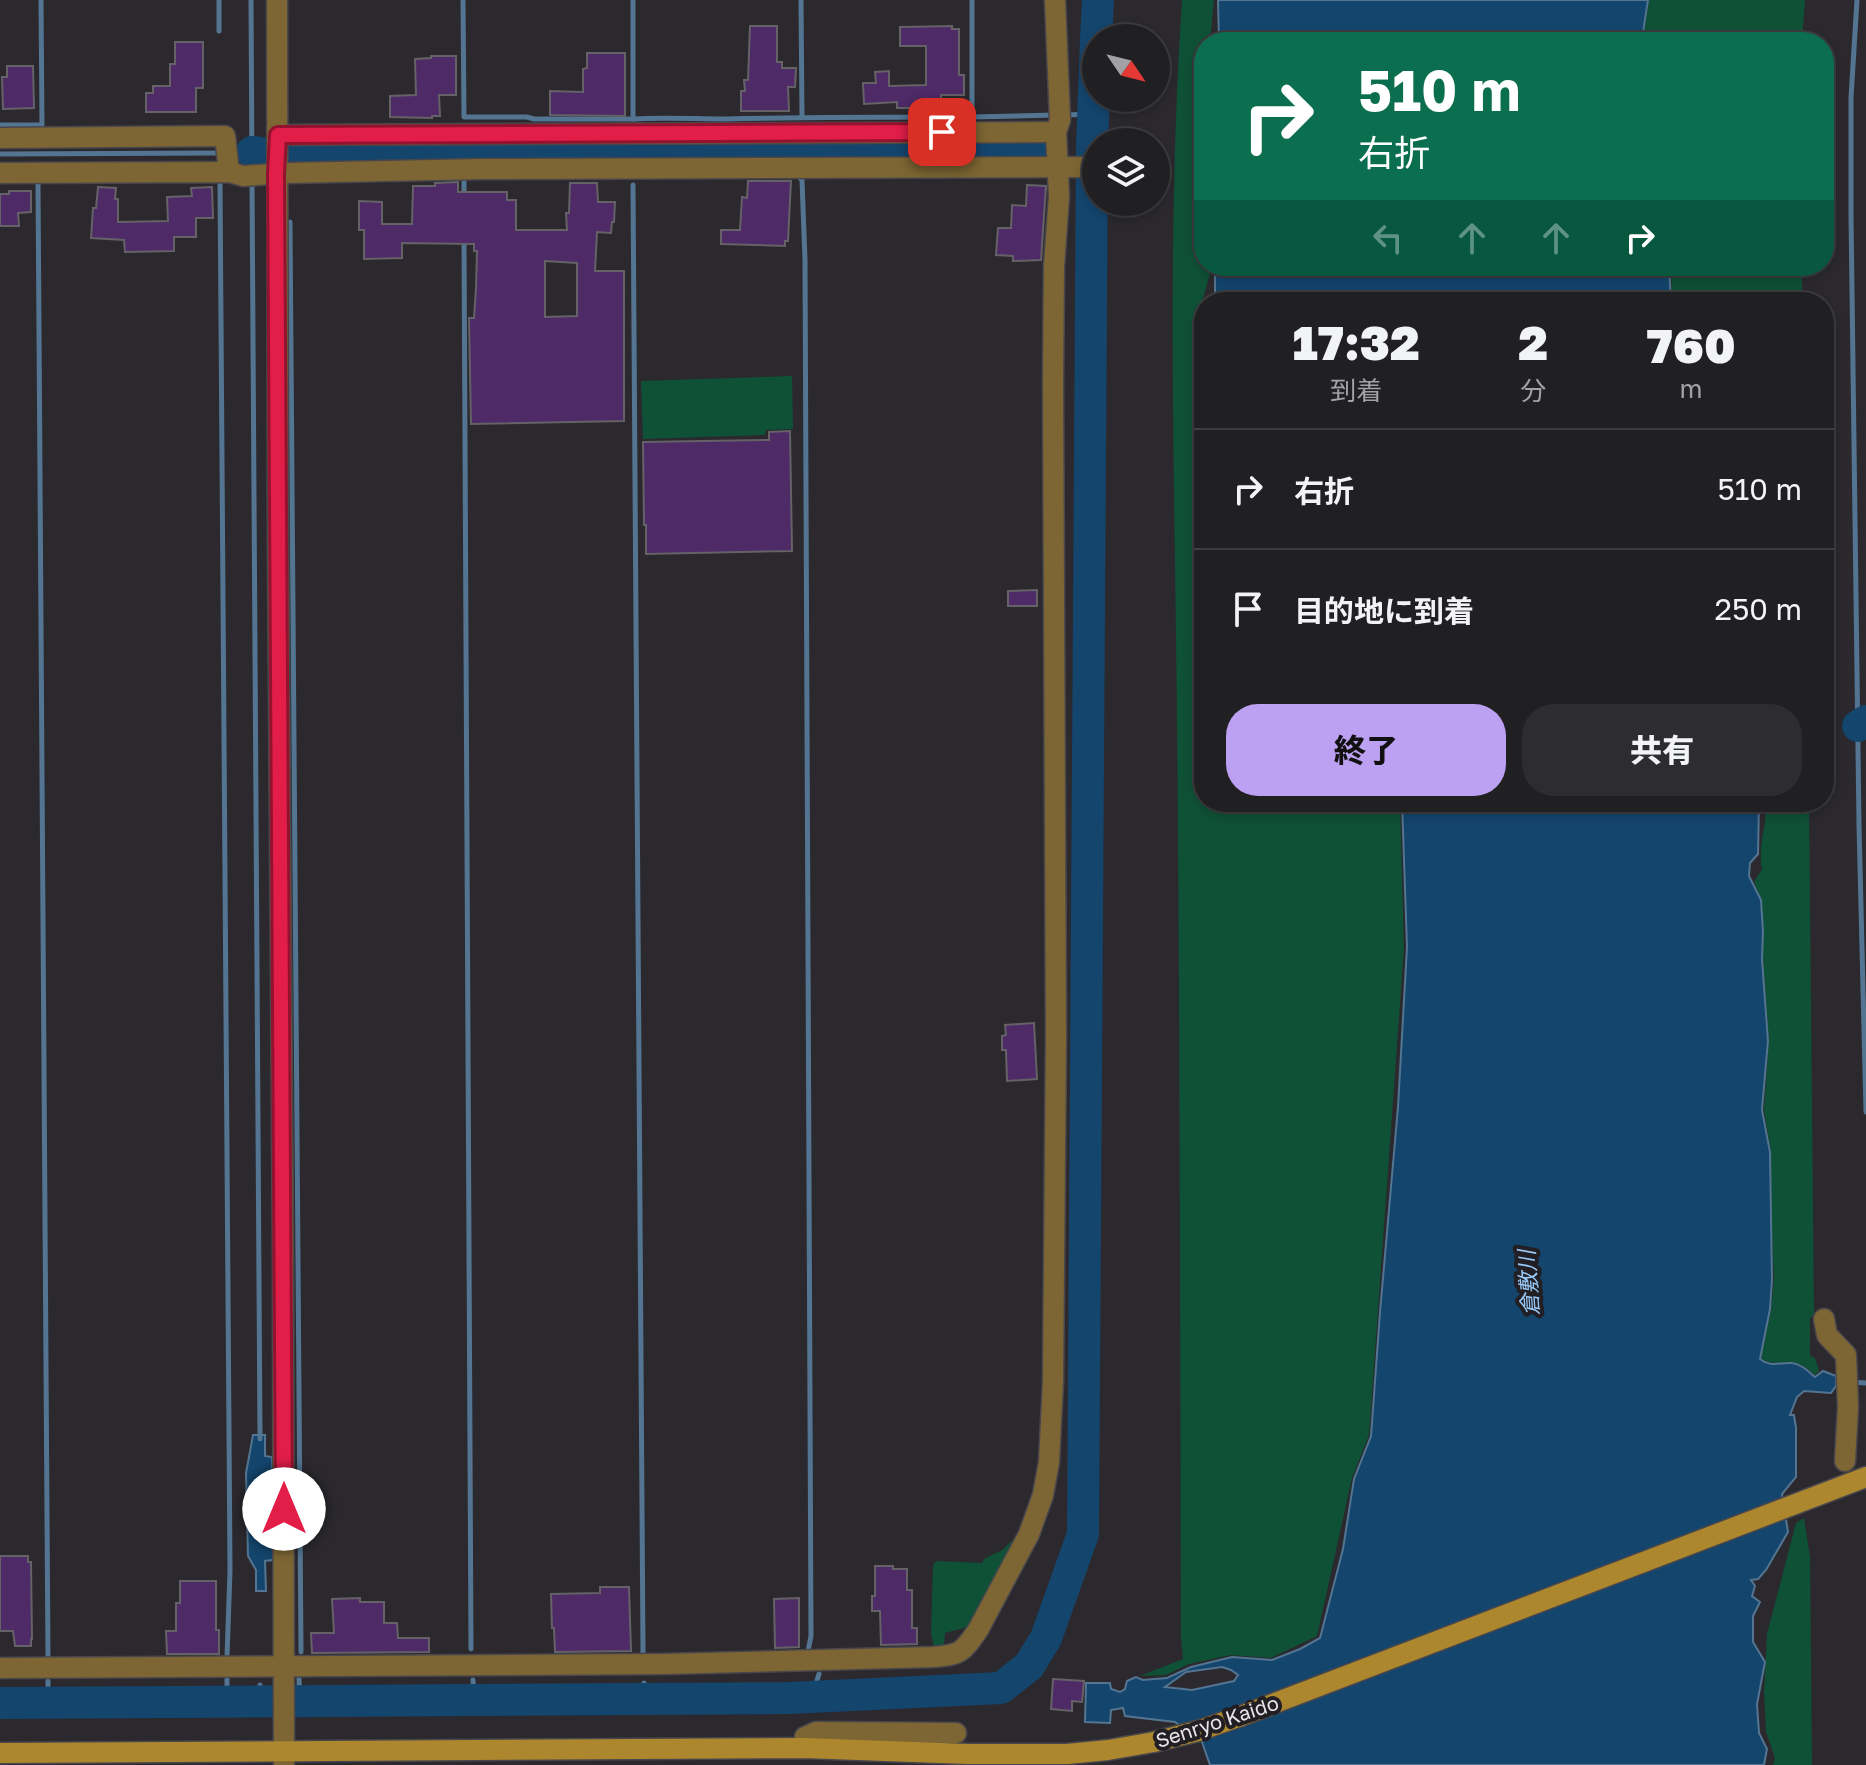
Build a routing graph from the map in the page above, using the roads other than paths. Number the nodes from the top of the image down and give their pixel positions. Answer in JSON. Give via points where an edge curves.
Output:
{"nodes":[{"id":1,"x":277,"y":0,"type":"edge"},
{"id":2,"x":1055,"y":0,"type":"edge"},
{"id":3,"x":1058,"y":122,"type":"junction"},
{"id":4,"x":278,"y":135,"type":"junction"},
{"id":5,"x":0,"y":138,"type":"edge"},
{"id":6,"x":1076,"y":168,"type":"edge"},
{"id":7,"x":0,"y":173,"type":"edge"},
{"id":8,"x":253,"y":174,"type":"junction"},
{"id":9,"x":1824,"y":1319,"type":"dead end"},
{"id":10,"x":1856,"y":1438,"type":"edge"},
{"id":11,"x":1845,"y":1461,"type":"dead end"},
{"id":12,"x":1866,"y":1477,"type":"edge"},
{"id":13,"x":0,"y":1668,"type":"edge"},
{"id":14,"x":284,"y":1671,"type":"junction"},
{"id":15,"x":956,"y":1733,"type":"dead end"},
{"id":16,"x":804,"y":1748,"type":"junction"},
{"id":17,"x":0,"y":1753,"type":"edge"},
{"id":18,"x":284,"y":1758,"type":"edge"}],
"edges":[{"from":1,"to":4,"type":"street"},
{"from":2,"to":3,"type":"street"},
{"from":3,"to":4,"type":"street"},
{"from":3,"to":6,"type":"street"},
{"from":4,"to":8,"type":"street"},
{"from":5,"to":8,"type":"street","via":[[225,136]]},
{"from":6,"to":8,"type":"street"},
{"from":6,"to":14,"type":"street","via":[[1059,196],[1054,266],[1053,1382],[1047,1479],[1017,1559],[978,1630],[956,1655]]},
{"from":7,"to":8,"type":"street"},
{"from":8,"to":14,"type":"street","via":[[281,856]]},
{"from":9,"to":10,"type":"street","via":[[1827,1335],[1846,1355],[1848,1407]]},
{"from":10,"to":11,"type":"street"},
{"from":12,"to":16,"type":"street","name":"Senryo Kaido","via":[[1198,1731],[1067,1754]]},
{"from":13,"to":14,"type":"street"},
{"from":14,"to":18,"type":"street"},
{"from":15,"to":16,"type":"street","via":[[816,1732],[805,1737]]},
{"from":16,"to":18,"type":"street","name":"Senryo Kaido"},
{"from":17,"to":18,"type":"street","name":"Senryo Kaido"}]}
